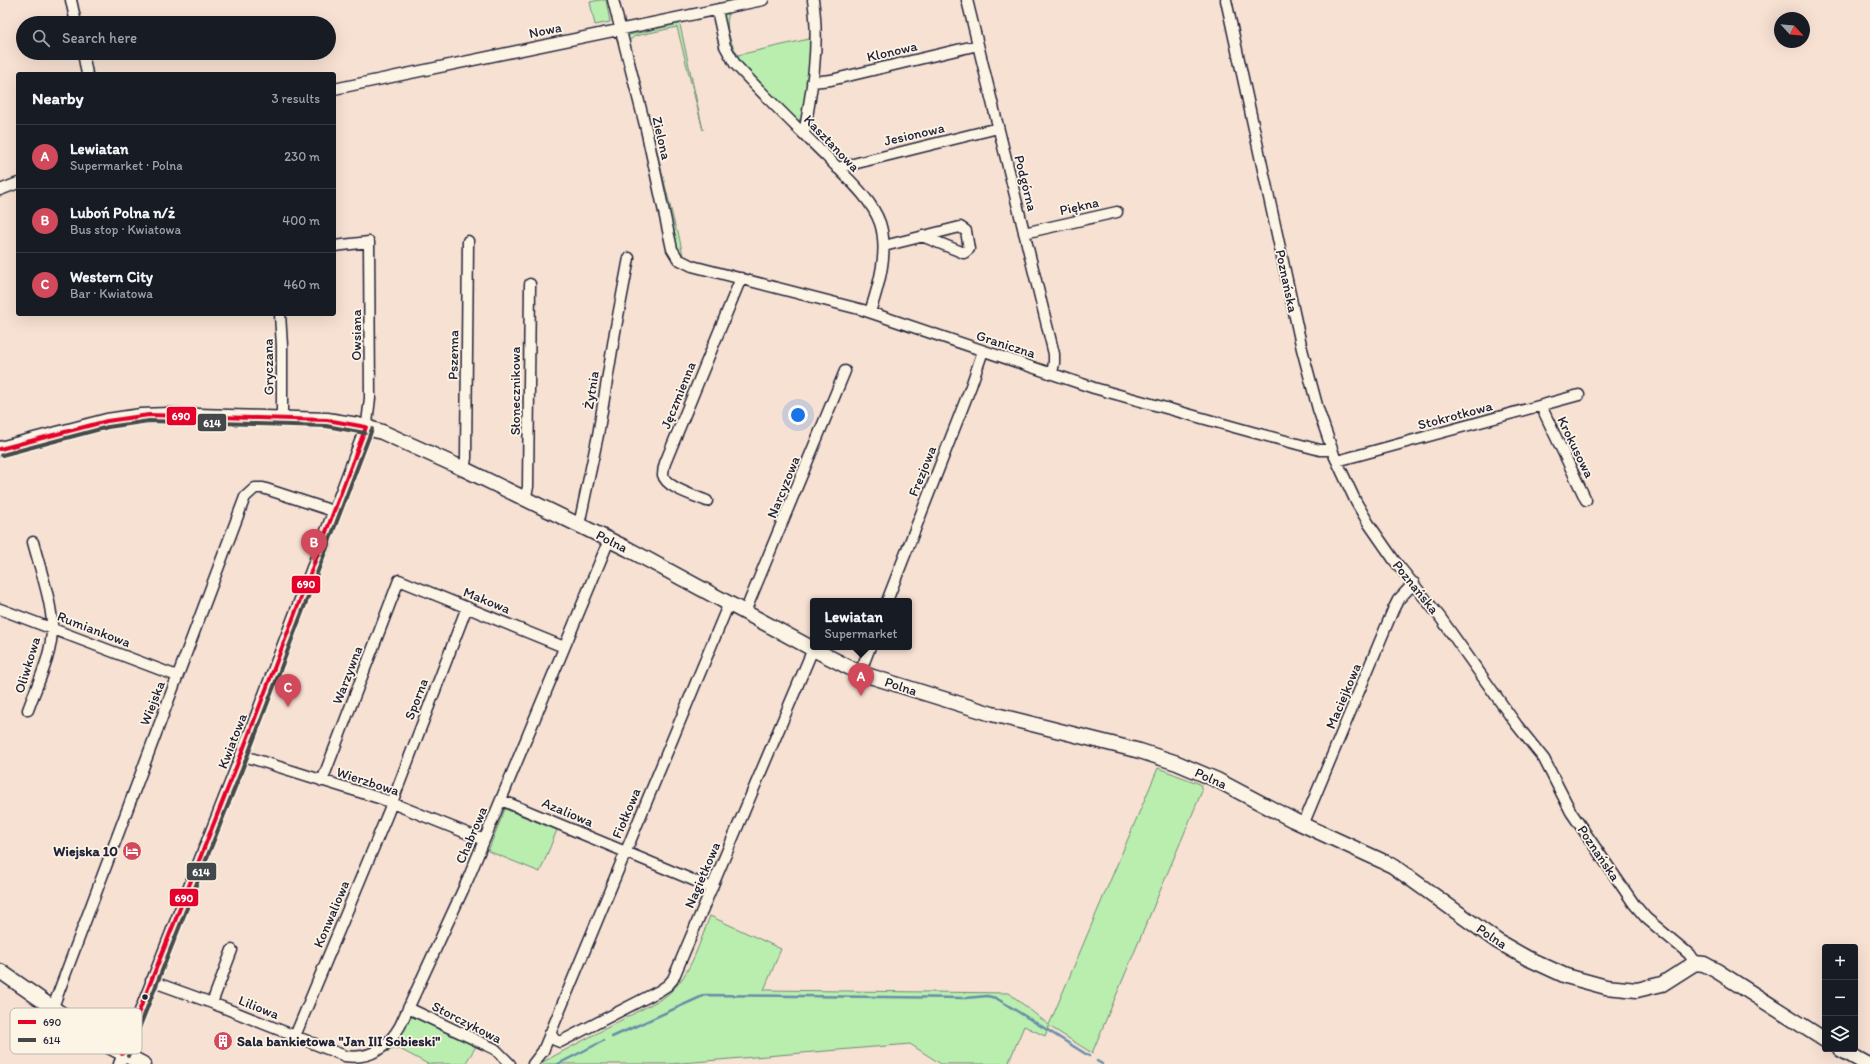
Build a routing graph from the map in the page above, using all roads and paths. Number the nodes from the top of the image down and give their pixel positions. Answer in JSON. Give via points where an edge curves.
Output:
{"nodes":[{"id":1,"x":71,"y":0,"type":"edge"},
{"id":2,"x":613,"y":0,"type":"edge"},
{"id":3,"x":763,"y":0,"type":"edge"},
{"id":4,"x":813,"y":0,"type":"edge"},
{"id":5,"x":967,"y":0,"type":"edge"},
{"id":6,"x":1226,"y":0,"type":"edge"},
{"id":7,"x":717,"y":10,"type":"junction"},
{"id":8,"x":74,"y":16,"type":"edge"},
{"id":9,"x":620,"y":29,"type":"junction"},
{"id":10,"x":978,"y":45,"type":"junction"},
{"id":11,"x":84,"y":60,"type":"edge"},
{"id":12,"x":87,"y":72,"type":"edge"},
{"id":13,"x":812,"y":82,"type":"junction"},
{"id":14,"x":336,"y":89,"type":"edge"},
{"id":15,"x":998,"y":128,"type":"junction"},
{"id":16,"x":804,"y":134,"type":"junction"},
{"id":17,"x":837,"y":168,"type":"junction"},
{"id":18,"x":16,"y":184,"type":"edge"},
{"id":19,"x":0,"y":190,"type":"edge"},
{"id":20,"x":1117,"y":212,"type":"dead end"},
{"id":21,"x":1024,"y":233,"type":"junction"},
{"id":22,"x":922,"y":236,"type":"dead end"},
{"id":23,"x":468,"y":241,"type":"dead end"},
{"id":24,"x":336,"y":246,"type":"edge"},
{"id":25,"x":884,"y":246,"type":"junction"},
{"id":26,"x":675,"y":254,"type":"joint"},
{"id":27,"x":629,"y":258,"type":"dead end"},
{"id":28,"x":741,"y":278,"type":"junction"},
{"id":29,"x":530,"y":284,"type":"dead end"},
{"id":30,"x":870,"y":312,"type":"junction"},
{"id":31,"x":280,"y":316,"type":"edge"},
{"id":32,"x":983,"y":351,"type":"junction"},
{"id":33,"x":844,"y":371,"type":"dead end"},
{"id":34,"x":1052,"y":373,"type":"junction"},
{"id":35,"x":1579,"y":395,"type":"dead end"},
{"id":36,"x":1541,"y":406,"type":"junction"},
{"id":37,"x":282,"y":419,"type":"junction"},
{"id":38,"x":366,"y":427,"type":"junction"},
{"id":39,"x":0,"y":448,"type":"edge"},
{"id":40,"x":1332,"y":450,"type":"junction"},
{"id":41,"x":1337,"y":462,"type":"junction"},
{"id":42,"x":464,"y":469,"type":"junction"},
{"id":43,"x":525,"y":499,"type":"junction"},
{"id":44,"x":1586,"y":500,"type":"dead end"},
{"id":45,"x":707,"y":501,"type":"dead end"},
{"id":46,"x":333,"y":511,"type":"junction"},
{"id":47,"x":579,"y":525,"type":"junction"},
{"id":48,"x":609,"y":540,"type":"junction"},
{"id":49,"x":33,"y":542,"type":"dead end"},
{"id":50,"x":399,"y":580,"type":"joint"},
{"id":51,"x":1414,"y":583,"type":"junction"},
{"id":52,"x":888,"y":598,"type":"edge"},
{"id":53,"x":729,"y":604,"type":"junction"},
{"id":54,"x":467,"y":607,"type":"junction"},
{"id":55,"x":0,"y":608,"type":"edge"},
{"id":56,"x":745,"y":612,"type":"junction"},
{"id":57,"x":52,"y":628,"type":"junction"},
{"id":58,"x":810,"y":647,"type":"edge"},
{"id":59,"x":564,"y":648,"type":"junction"},
{"id":60,"x":813,"y":650,"type":"edge"},
{"id":61,"x":815,"y":650,"type":"edge"},
{"id":62,"x":869,"y":650,"type":"edge"},
{"id":63,"x":860,"y":673,"type":"junction"},
{"id":64,"x":177,"y":676,"type":"junction"},
{"id":65,"x":28,"y":710,"type":"dead end"},
{"id":66,"x":241,"y":755,"type":"junction"},
{"id":67,"x":322,"y":781,"type":"junction"},
{"id":68,"x":501,"y":800,"type":"junction"},
{"id":69,"x":392,"y":802,"type":"junction"},
{"id":70,"x":1303,"y":825,"type":"junction"},
{"id":71,"x":484,"y":840,"type":"junction"},
{"id":72,"x":625,"y":852,"type":"junction"},
{"id":73,"x":712,"y":888,"type":"junction"},
{"id":74,"x":232,"y":950,"type":"dead end"},
{"id":75,"x":1695,"y":963,"type":"junction"},
{"id":76,"x":0,"y":971,"type":"edge"},
{"id":77,"x":151,"y":981,"type":"junction"},
{"id":78,"x":212,"y":1003,"type":"junction"},
{"id":79,"x":53,"y":1008,"type":"joint"},
{"id":80,"x":141,"y":1008,"type":"edge"},
{"id":81,"x":408,"y":1008,"type":"junction"},
{"id":82,"x":550,"y":1033,"type":"junction"},
{"id":83,"x":295,"y":1036,"type":"junction"},
{"id":84,"x":1822,"y":1038,"type":"edge"},
{"id":85,"x":1845,"y":1052,"type":"edge"},
{"id":86,"x":121,"y":1059,"type":"edge"},
{"id":87,"x":143,"y":1064,"type":"edge"},
{"id":88,"x":510,"y":1064,"type":"edge"},
{"id":89,"x":532,"y":1064,"type":"edge"},
{"id":90,"x":1867,"y":1064,"type":"edge"}],
"edges":[{"from":1,"to":8,"type":"street"},
{"from":2,"to":9,"type":"street","name":"Zielona"},
{"from":3,"to":7,"type":"street","name":"Nowa"},
{"from":4,"to":13,"type":"street","via":[[816,28]]},
{"from":5,"to":10,"type":"street","name":"Podgórna"},
{"from":6,"to":40,"type":"street","name":"Poznańska","via":[[1302,348]]},
{"from":7,"to":9,"type":"street","name":"Nowa"},
{"from":7,"to":16,"type":"street","name":"Kasztanowa","via":[[723,39],[731,59]]},
{"from":9,"to":14,"type":"street","name":"Nowa"},
{"from":9,"to":26,"type":"street","name":"Zielona"},
{"from":10,"to":13,"type":"street","name":"Klonowa","via":[[831,80]]},
{"from":10,"to":15,"type":"street","name":"Podgórna"},
{"from":11,"to":12,"type":"street"},
{"from":13,"to":16,"type":"street"},
{"from":15,"to":17,"type":"street","name":"Jesionowa"},
{"from":15,"to":21,"type":"street","name":"Podgórna"},
{"from":16,"to":17,"type":"street","name":"Kasztanowa"},
{"from":17,"to":25,"type":"street","name":"Kasztanowa","via":[[874,210],[880,223]]},
{"from":18,"to":19,"type":"street"},
{"from":20,"to":21,"type":"street","name":"Piękna"},
{"from":21,"to":34,"type":"street","name":"Podgórna","via":[[1054,354]]},
{"from":22,"to":25,"type":"street"},
{"from":23,"to":42,"type":"street","name":"Pszenna"},
{"from":24,"to":38,"type":"street","name":"Owsiana","via":[[370,242],[370,398]]},
{"from":25,"to":30,"type":"street","name":"Kasztanowa"},
{"from":26,"to":28,"type":"street","name":"Graniczna","via":[[687,265]]},
{"from":27,"to":47,"type":"street","name":"Żytnia"},
{"from":28,"to":30,"type":"street","name":"Graniczna"},
{"from":28,"to":45,"type":"street","name":"Jęczmienna","via":[[665,462],[663,476],[667,482]]},
{"from":29,"to":43,"type":"street","name":"Słonecznikowa","via":[[528,483]]},
{"from":30,"to":32,"type":"street","name":"Graniczna"},
{"from":31,"to":37,"type":"street","name":"Gryczana"},
{"from":32,"to":34,"type":"street","name":"Graniczna"},
{"from":32,"to":52,"type":"street","name":"Frezjowa"},
{"from":33,"to":56,"type":"street","name":"Narcyzowa"},
{"from":34,"to":40,"type":"street","name":"Graniczna","via":[[1094,388],[1252,432],[1320,450]]},
{"from":35,"to":36,"type":"street","name":"Stokrotkowa"},
{"from":36,"to":41,"type":"street","name":"Stokrotkowa"},
{"from":36,"to":44,"type":"street","name":"Krokusowa"},
{"from":37,"to":38,"type":"street","name":"Polna","via":[[327,420]]},
{"from":37,"to":39,"type":"street","name":"Polna","via":[[141,416],[107,421]]},
{"from":38,"to":42,"type":"street","name":"Polna","via":[[395,437]]},
{"from":38,"to":46,"type":"street","name":"Kwiatowa"},
{"from":40,"to":41,"type":"street","name":"Poznańska"},
{"from":41,"to":51,"type":"street","name":"Poznańska","via":[[1369,524]]},
{"from":42,"to":43,"type":"street","name":"Polna"},
{"from":43,"to":47,"type":"street","name":"Polna"},
{"from":46,"to":64,"type":"street","name":"Wiejska","via":[[267,488],[255,488],[250,491],[245,497]]},
{"from":46,"to":66,"type":"street","name":"Kwiatowa"},
{"from":47,"to":48,"type":"street","name":"Polna"},
{"from":48,"to":53,"type":"street","name":"Polna"},
{"from":48,"to":59,"type":"street","name":"Chabrowa"},
{"from":49,"to":57,"type":"street","name":"Oliwkowa"},
{"from":50,"to":54,"type":"street","name":"Makowa"},
{"from":50,"to":67,"type":"street","name":"Warzywna"},
{"from":51,"to":70,"type":"street","name":"Maciejkowa","via":[[1393,610]]},
{"from":51,"to":75,"type":"street","name":"Poznańska","via":[[1547,765],[1571,812],[1634,904],[1646,918],[1689,954]]},
{"from":53,"to":56,"type":"street","name":"Polna"},
{"from":53,"to":72,"type":"street","name":"Fiołkowa"},
{"from":54,"to":59,"type":"street","name":"Makowa"},
{"from":54,"to":69,"type":"street","name":"Sporna"},
{"from":55,"to":57,"type":"street","name":"Rumiankowa"},
{"from":56,"to":58,"type":"street","name":"Polna"},
{"from":57,"to":64,"type":"street","name":"Rumiankowa"},
{"from":57,"to":65,"type":"street","name":"Oliwkowa","via":[[47,657]]},
{"from":59,"to":68,"type":"street","name":"Chabrowa"},
{"from":60,"to":73,"type":"street","name":"Nagietkowa"},
{"from":61,"to":63,"type":"street","name":"Polna"},
{"from":62,"to":63,"type":"street"},
{"from":63,"to":70,"type":"street","name":"Polna","via":[[992,714],[1104,740],[1150,754],[1218,780]]},
{"from":64,"to":79,"type":"street","name":"Wiejska"},
{"from":66,"to":67,"type":"street","name":"Wierzbowa"},
{"from":66,"to":77,"type":"street","name":"Kwiatowa"},
{"from":67,"to":69,"type":"street","name":"Wierzbowa"},
{"from":68,"to":71,"type":"street","name":"Chabrowa"},
{"from":68,"to":72,"type":"street","name":"Azaliowa"},
{"from":69,"to":71,"type":"street","name":"Wierzbowa"},
{"from":69,"to":83,"type":"street","name":"Konwaliowa"},
{"from":70,"to":75,"type":"street","name":"Polna","via":[[1393,866],[1502,944],[1571,978],[1611,988],[1643,989],[1662,984]]},
{"from":71,"to":81,"type":"street","name":"Chabrowa"},
{"from":72,"to":73,"type":"street","name":"Azaliowa"},
{"from":72,"to":82,"type":"street","name":"Fiołkowa"},
{"from":73,"to":82,"type":"street","name":"Nagietkowa","via":[[679,968],[668,985],[560,1042]]},
{"from":74,"to":78,"type":"street"},
{"from":75,"to":84,"type":"street","via":[[1708,965]]},
{"from":76,"to":79,"type":"street"},
{"from":77,"to":78,"type":"street","name":"Liliowa"},
{"from":77,"to":80,"type":"street","name":"Kwiatowa"},
{"from":78,"to":83,"type":"street","name":"Liliowa"},
{"from":81,"to":83,"type":"street","name":"Chabrowa","via":[[394,1036],[387,1044],[366,1055],[345,1056]]},
{"from":81,"to":88,"type":"street","name":"Storczykowa","via":[[495,1049]]},
{"from":82,"to":89,"type":"street","via":[[543,1051]]},
{"from":85,"to":90,"type":"street"},
{"from":86,"to":87,"type":"street"}]}
